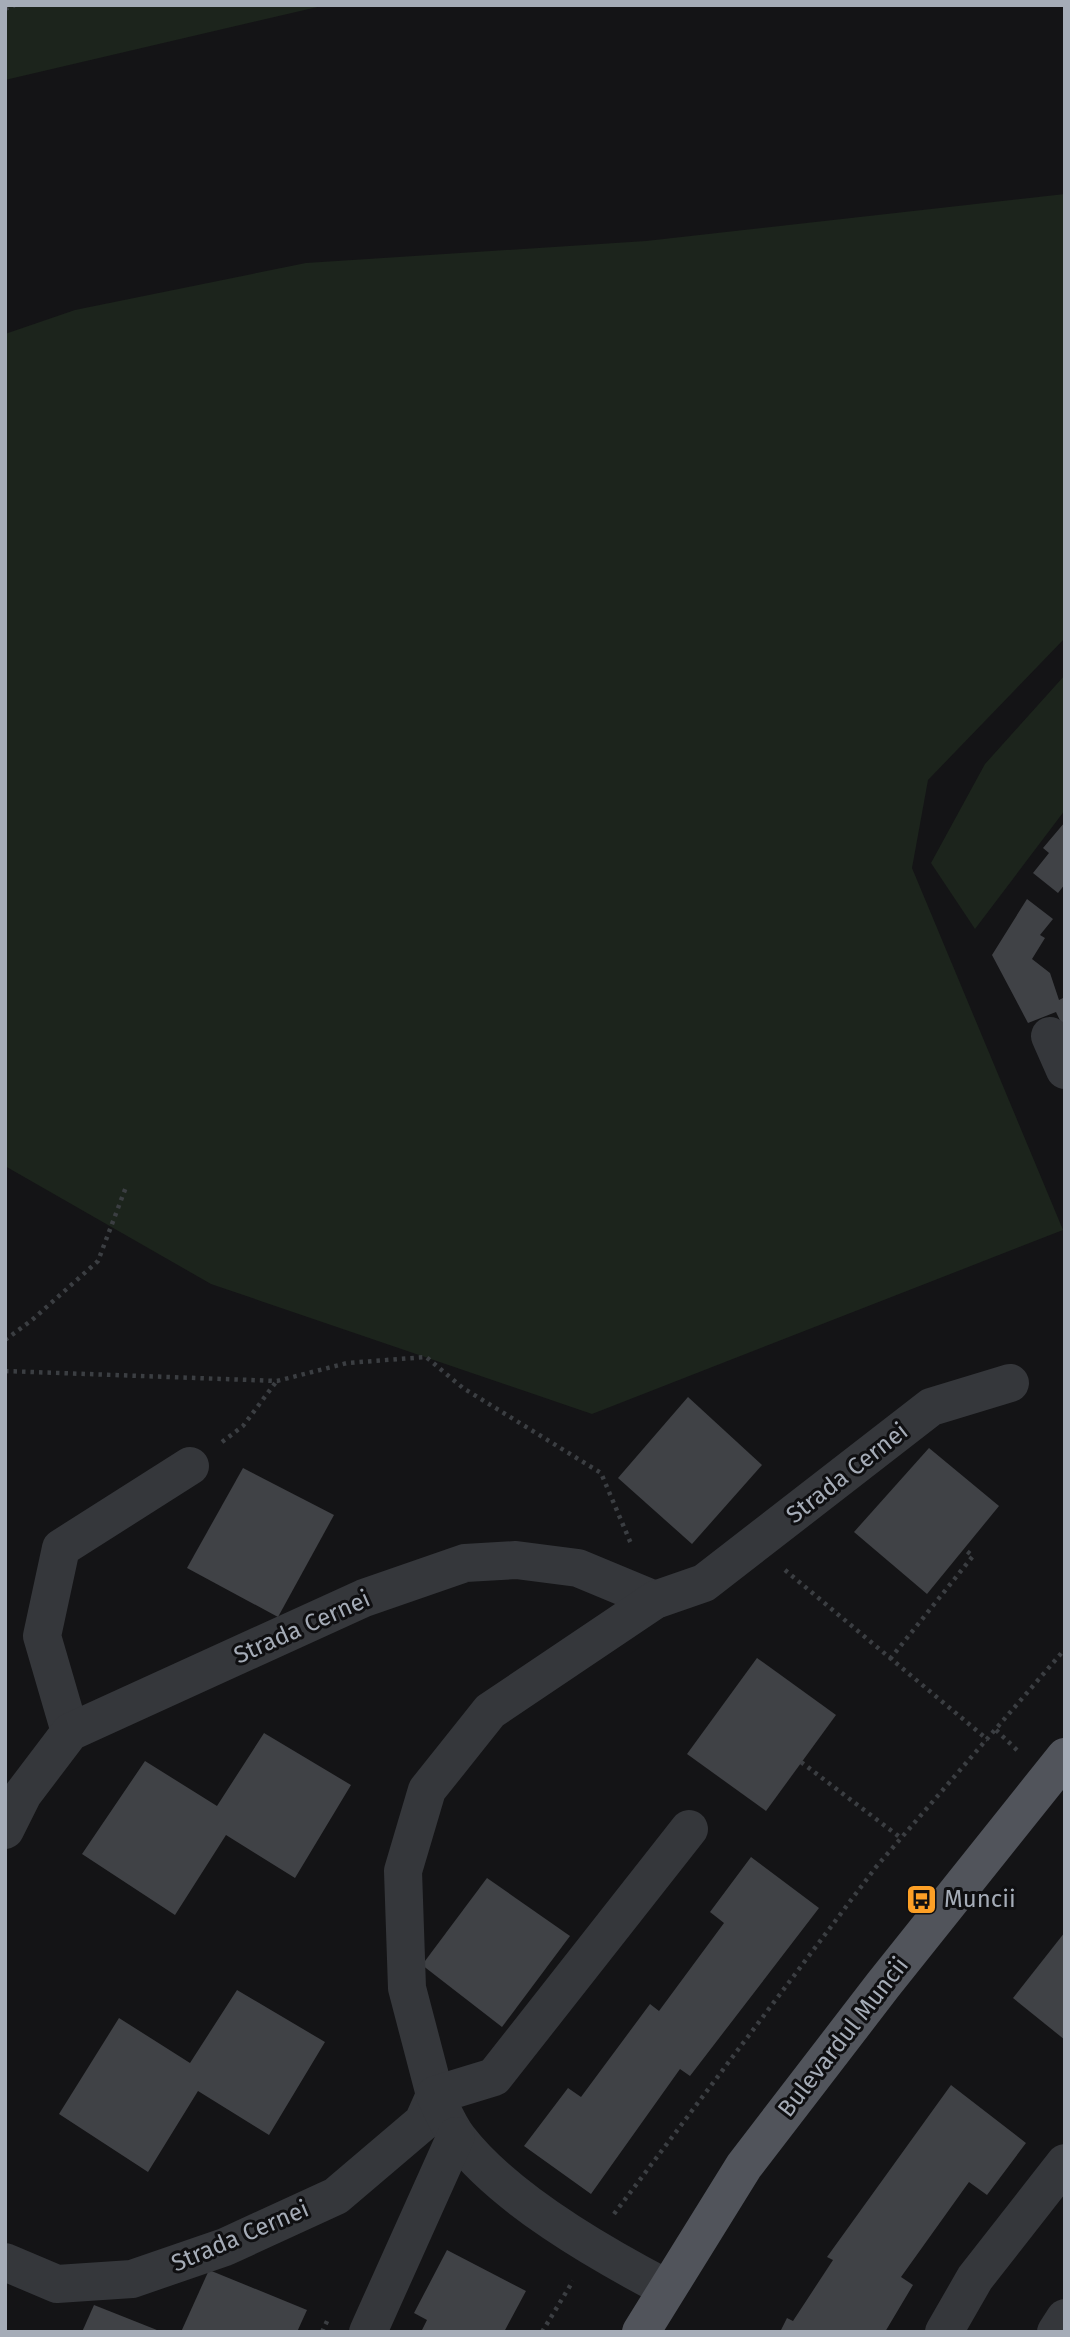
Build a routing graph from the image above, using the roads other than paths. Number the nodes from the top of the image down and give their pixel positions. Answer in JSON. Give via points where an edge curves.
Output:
{"nodes":[{"id":1,"x":1010,"y":1383,"type":"dead end"},
{"id":2,"x":190,"y":1466,"type":"road end"},
{"id":3,"x":655,"y":1600,"type":"junction"},
{"id":4,"x":70,"y":1732,"type":"junction"},
{"id":5,"x":1065,"y":1757,"type":"edge"},
{"id":6,"x":689,"y":1829,"type":"dead end"},
{"id":7,"x":5,"y":1830,"type":"edge"},
{"id":8,"x":435,"y":2095,"type":"junction"},
{"id":9,"x":456,"y":2136,"type":"junction"},
{"id":10,"x":1065,"y":2163,"type":"edge"},
{"id":11,"x":5,"y":2262,"type":"edge"},
{"id":12,"x":666,"y":2288,"type":"junction"},
{"id":13,"x":1065,"y":2318,"type":"edge"},
{"id":14,"x":368,"y":2332,"type":"edge"},
{"id":15,"x":642,"y":2332,"type":"edge"},
{"id":16,"x":944,"y":2332,"type":"edge"},
{"id":17,"x":1056,"y":2332,"type":"edge"}],
"edges":[{"from":1,"to":3,"type":"street","name":"Strada Cernei","via":[[931,1407],[704,1583]]},
{"from":2,"to":4,"type":"street","via":[[61,1548],[42,1636]]},
{"from":3,"to":4,"type":"street","name":"Strada Cernei","via":[[578,1568],[516,1560],[465,1563],[364,1598]]},
{"from":3,"to":8,"type":"street","name":"Strada Cernei","via":[[490,1711],[427,1790],[403,1871],[407,1988]]},
{"from":4,"to":7,"type":"street","name":"Strada Cernei","via":[[23,1794]]},
{"from":5,"to":12,"type":"main road","name":"Bulevardul Muncii","via":[[744,2166]]},
{"from":6,"to":8,"type":"street","via":[[494,2077]]},
{"from":8,"to":9,"type":"street","name":"Strada Cernei"},
{"from":8,"to":11,"type":"street","name":"Strada Cernei","via":[[423,2122],[336,2196],[225,2247],[132,2279],[70,2284],[57,2284]]},
{"from":9,"to":12,"type":"street","name":"Strada Cernei","via":[[485,2169],[593,2249]]},
{"from":9,"to":14,"type":"street"},
{"from":10,"to":16,"type":"street","via":[[975,2278]]},
{"from":12,"to":15,"type":"main road","name":"Bulevardul Muncii"},
{"from":13,"to":17,"type":"street"}]}
